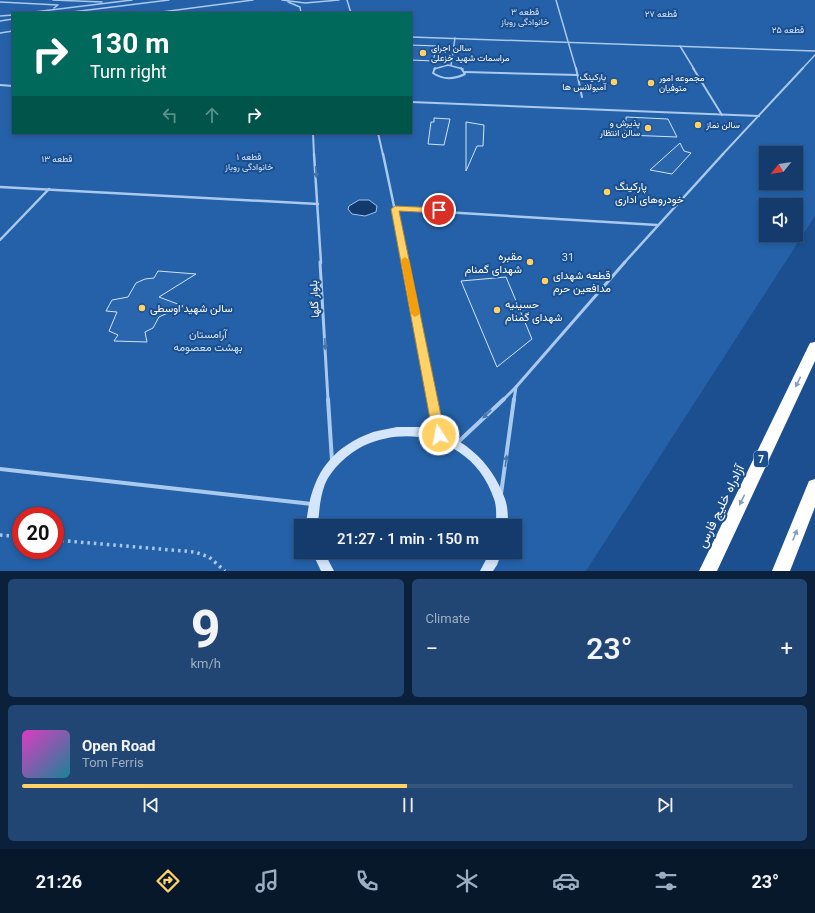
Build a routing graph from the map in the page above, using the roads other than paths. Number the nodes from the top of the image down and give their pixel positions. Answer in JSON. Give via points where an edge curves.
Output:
{"nodes":[{"id":1,"x":53,"y":0,"type":"edge"},
{"id":2,"x":132,"y":0,"type":"edge"},
{"id":3,"x":169,"y":0,"type":"edge"},
{"id":4,"x":253,"y":0,"type":"edge"},
{"id":5,"x":284,"y":0,"type":"edge"},
{"id":6,"x":339,"y":0,"type":"edge"},
{"id":7,"x":347,"y":0,"type":"edge"},
{"id":8,"x":556,"y":0,"type":"edge"},
{"id":9,"x":0,"y":2,"type":"edge"},
{"id":10,"x":111,"y":2,"type":"junction"},
{"id":11,"x":48,"y":10,"type":"junction"},
{"id":12,"x":33,"y":12,"type":"edge"},
{"id":13,"x":72,"y":12,"type":"edge"},
{"id":14,"x":162,"y":12,"type":"edge"},
{"id":15,"x":301,"y":12,"type":"edge"},
{"id":16,"x":351,"y":12,"type":"edge"},
{"id":17,"x":12,"y":15,"type":"edge"},
{"id":18,"x":0,"y":16,"type":"edge"},
{"id":19,"x":12,"y":19,"type":"edge"},
{"id":20,"x":0,"y":21,"type":"edge"},
{"id":21,"x":12,"y":31,"type":"edge"},
{"id":22,"x":0,"y":33,"type":"edge"},
{"id":23,"x":412,"y":36,"type":"edge"},
{"id":24,"x":454,"y":38,"type":"junction"},
{"id":25,"x":568,"y":42,"type":"junction"},
{"id":26,"x":680,"y":46,"type":"junction"},
{"id":27,"x":815,"y":51,"type":"edge"},
{"id":28,"x":815,"y":55,"type":"edge"},
{"id":29,"x":451,"y":65,"type":"junction"},
{"id":30,"x":466,"y":72,"type":"junction"},
{"id":31,"x":578,"y":75,"type":"junction"},
{"id":32,"x":0,"y":85,"type":"edge"},
{"id":33,"x":12,"y":86,"type":"edge"},
{"id":34,"x":582,"y":97,"type":"dead end"},
{"id":35,"x":412,"y":102,"type":"edge"},
{"id":36,"x":722,"y":115,"type":"junction"},
{"id":37,"x":759,"y":116,"type":"junction"},
{"id":38,"x":313,"y":134,"type":"edge"},
{"id":39,"x":378,"y":134,"type":"edge"},
{"id":40,"x":0,"y":187,"type":"edge"},
{"id":41,"x":49,"y":189,"type":"junction"},
{"id":42,"x":318,"y":204,"type":"junction"},
{"id":43,"x":395,"y":209,"type":"junction"},
{"id":44,"x":657,"y":225,"type":"junction"},
{"id":45,"x":0,"y":240,"type":"edge"},
{"id":46,"x":815,"y":347,"type":"edge"},
{"id":47,"x":516,"y":387,"type":"junction"},
{"id":48,"x":439,"y":435,"type":"junction"},
{"id":49,"x":457,"y":443,"type":"junction"},
{"id":50,"x":332,"y":465,"type":"junction"},
{"id":51,"x":0,"y":469,"type":"edge"},
{"id":52,"x":815,"y":486,"type":"edge"},
{"id":53,"x":500,"y":500,"type":"junction"},
{"id":54,"x":314,"y":504,"type":"junction"},
{"id":55,"x":313,"y":519,"type":"edge"},
{"id":56,"x":501,"y":519,"type":"edge"},
{"id":57,"x":322,"y":559,"type":"edge"},
{"id":58,"x":327,"y":570,"type":"edge"},
{"id":59,"x":708,"y":571,"type":"edge"},
{"id":60,"x":781,"y":571,"type":"edge"}],
"edges":[{"from":1,"to":10,"type":"lane"},
{"from":2,"to":10,"type":"lane"},
{"from":3,"to":13,"type":"lane"},
{"from":4,"to":14,"type":"lane"},
{"from":5,"to":6,"type":"lane","via":[[305,3]]},
{"from":5,"to":15,"type":"lane","via":[[300,7]]},
{"from":7,"to":16,"type":"lane"},
{"from":8,"to":25,"type":"lane"},
{"from":9,"to":11,"type":"lane","via":[[58,5]]},
{"from":10,"to":11,"type":"lane"},
{"from":11,"to":12,"type":"lane"},
{"from":17,"to":18,"type":"lane"},
{"from":19,"to":20,"type":"lane"},
{"from":21,"to":22,"type":"lane"},
{"from":23,"to":24,"type":"lane"},
{"from":24,"to":25,"type":"lane"},
{"from":24,"to":29,"type":"lane"},
{"from":25,"to":26,"type":"lane"},
{"from":25,"to":31,"type":"lane"},
{"from":26,"to":27,"type":"lane"},
{"from":26,"to":36,"type":"lane"},
{"from":28,"to":37,"type":"lane"},
{"from":29,"to":30,"type":"lane"},
{"from":29,"to":30,"type":"lane","via":[[434,68],[433,73],[458,78]]},
{"from":30,"to":31,"type":"lane"},
{"from":31,"to":34,"type":"lane"},
{"from":32,"to":33,"type":"lane"},
{"from":35,"to":36,"type":"lane"},
{"from":36,"to":37,"type":"lane"},
{"from":37,"to":44,"type":"lane"},
{"from":38,"to":42,"type":"lane","name":"بلوار گلها","one_way":true},
{"from":39,"to":43,"type":"lane"},
{"from":40,"to":41,"type":"lane"},
{"from":41,"to":42,"type":"lane"},
{"from":41,"to":45,"type":"lane"},
{"from":42,"to":50,"type":"lane","name":"بلوار گلها","one_way":true},
{"from":43,"to":44,"type":"lane"},
{"from":43,"to":48,"type":"lane"},
{"from":44,"to":47,"type":"lane"},
{"from":46,"to":59,"type":"highway","name":"آزادراه خلیج فارس","number":"7","one_way":true},
{"from":47,"to":49,"type":"lane","one_way":true},
{"from":53,"to":47,"type":"lane","one_way":true},
{"from":48,"to":49,"type":"main road"},
{"from":48,"to":50,"type":"main road","via":[[407,430],[381,434],[363,440],[346,451]]},
{"from":49,"to":53,"type":"main road","via":[[476,458],[491,477]]},
{"from":50,"to":54,"type":"main road","via":[[320,483]]},
{"from":51,"to":54,"type":"lane"},
{"from":60,"to":52,"type":"highway","one_way":true},
{"from":53,"to":56,"type":"main road"},
{"from":54,"to":55,"type":"main road"},
{"from":57,"to":58,"type":"main road"}]}
